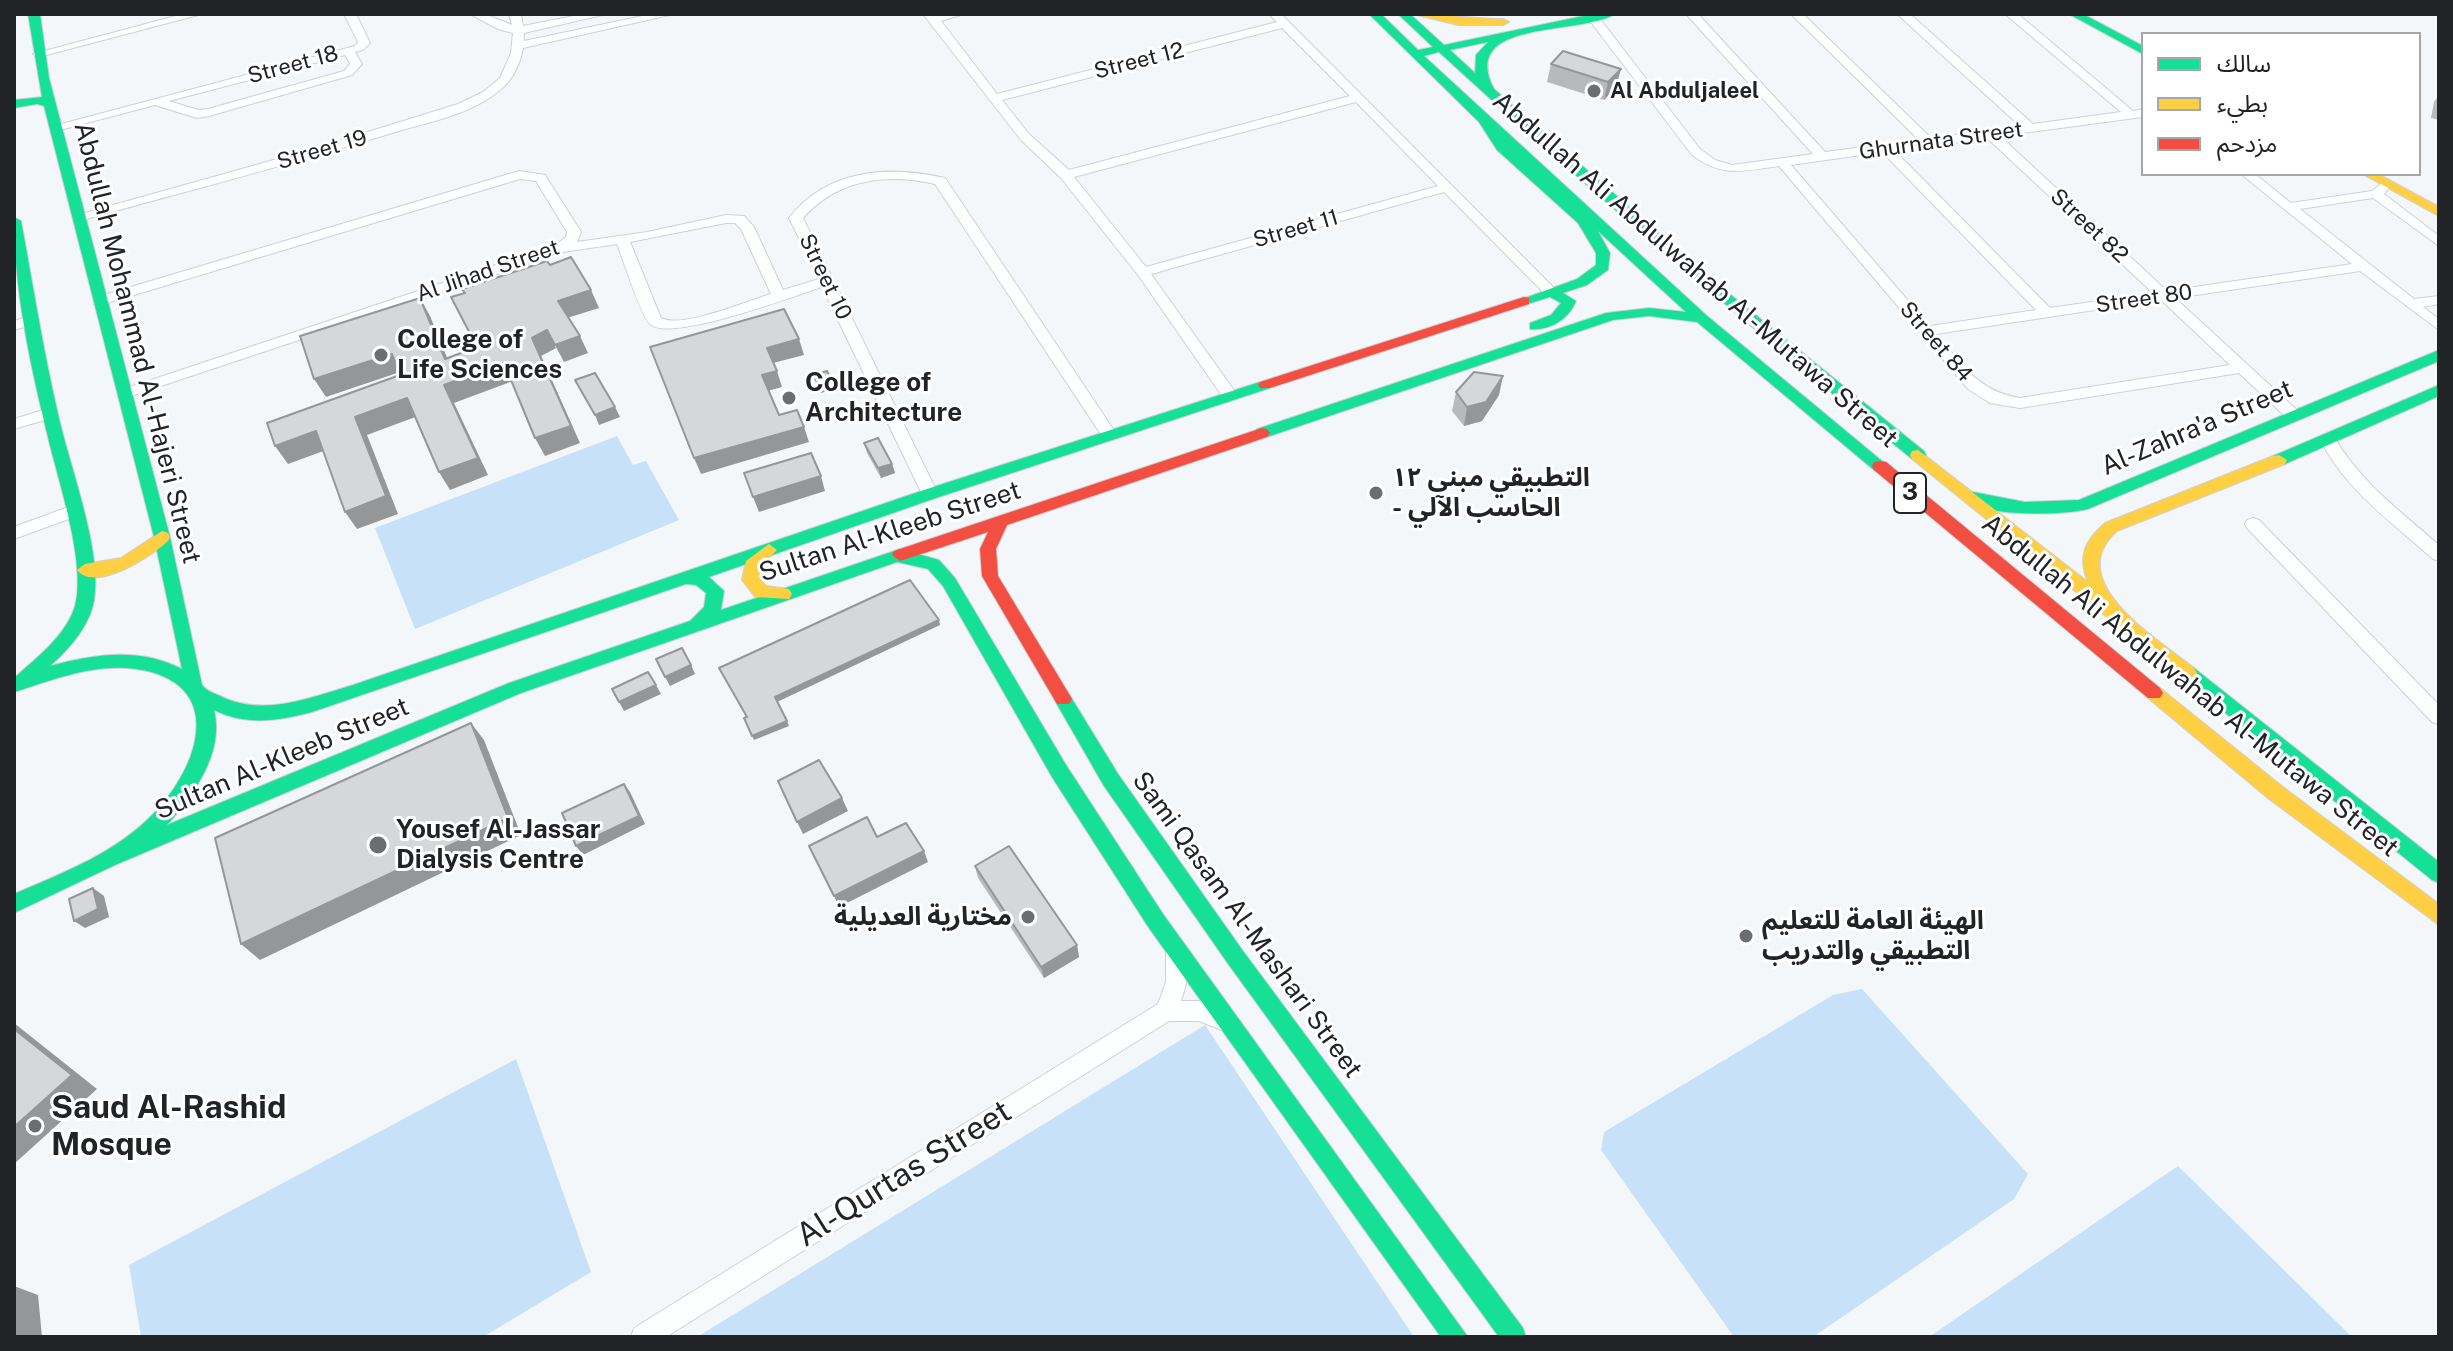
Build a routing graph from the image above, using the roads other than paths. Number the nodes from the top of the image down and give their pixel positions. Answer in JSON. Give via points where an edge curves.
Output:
{"nodes":[{"id":1,"x":34,"y":14,"type":"edge"},
{"id":2,"x":196,"y":14,"type":"edge"},
{"id":3,"x":350,"y":14,"type":"edge"},
{"id":4,"x":476,"y":14,"type":"edge"},
{"id":5,"x":515,"y":14,"type":"edge"},
{"id":6,"x":601,"y":14,"type":"edge"},
{"id":7,"x":668,"y":14,"type":"edge"},
{"id":8,"x":958,"y":14,"type":"edge"},
{"id":9,"x":1275,"y":14,"type":"edge"},
{"id":10,"x":1375,"y":14,"type":"edge"},
{"id":11,"x":1404,"y":14,"type":"edge"},
{"id":12,"x":1419,"y":14,"type":"edge"},
{"id":13,"x":1541,"y":14,"type":"edge"},
{"id":14,"x":1692,"y":14,"type":"edge"},
{"id":15,"x":1797,"y":14,"type":"edge"},
{"id":16,"x":1903,"y":14,"type":"edge"},
{"id":17,"x":2011,"y":14,"type":"edge"},
{"id":18,"x":2075,"y":14,"type":"edge"},
{"id":19,"x":2099,"y":14,"type":"edge"},
{"id":20,"x":1601,"y":16,"type":"edge"},
{"id":21,"x":930,"y":17,"type":"edge"},
{"id":22,"x":1284,"y":24,"type":"junction"},
{"id":23,"x":1508,"y":28,"type":"junction"},
{"id":24,"x":521,"y":30,"type":"junction"},
{"id":25,"x":2132,"y":36,"type":"edge"},
{"id":26,"x":1434,"y":43,"type":"junction"},
{"id":27,"x":518,"y":46,"type":"junction"},
{"id":28,"x":1409,"y":48,"type":"junction"},
{"id":29,"x":349,"y":51,"type":"junction"},
{"id":30,"x":39,"y":54,"type":"junction"},
{"id":31,"x":43,"y":78,"type":"junction"},
{"id":32,"x":1489,"y":93,"type":"junction"},
{"id":33,"x":14,"y":95,"type":"edge"},
{"id":34,"x":994,"y":98,"type":"junction"},
{"id":35,"x":1358,"y":98,"type":"junction"},
{"id":36,"x":157,"y":101,"type":"junction"},
{"id":37,"x":14,"y":104,"type":"edge"},
{"id":38,"x":49,"y":104,"type":"junction"},
{"id":39,"x":2137,"y":114,"type":"edge"},
{"id":40,"x":1484,"y":120,"type":"junction"},
{"id":41,"x":56,"y":127,"type":"junction"},
{"id":42,"x":2031,"y":129,"type":"junction"},
{"id":43,"x":1990,"y":134,"type":"junction"},
{"id":44,"x":1929,"y":143,"type":"junction"},
{"id":45,"x":1886,"y":149,"type":"junction"},
{"id":46,"x":1823,"y":158,"type":"junction"},
{"id":47,"x":1783,"y":163,"type":"junction"},
{"id":48,"x":1066,"y":175,"type":"junction"},
{"id":49,"x":2250,"y":176,"type":"edge"},
{"id":50,"x":2387,"y":184,"type":"edge"},
{"id":51,"x":1448,"y":187,"type":"junction"},
{"id":52,"x":2439,"y":196,"type":"edge"},
{"id":53,"x":2289,"y":207,"type":"junction"},
{"id":54,"x":2439,"y":212,"type":"edge"},
{"id":55,"x":81,"y":216,"type":"junction"},
{"id":56,"x":14,"y":221,"type":"edge"},
{"id":57,"x":622,"y":240,"type":"junction"},
{"id":58,"x":16,"y":241,"type":"edge"},
{"id":59,"x":2439,"y":242,"type":"edge"},
{"id":60,"x":561,"y":248,"type":"junction"},
{"id":61,"x":2363,"y":266,"type":"junction"},
{"id":62,"x":1143,"y":272,"type":"junction"},
{"id":63,"x":827,"y":281,"type":"junction"},
{"id":64,"x":1551,"y":292,"type":"junction"},
{"id":65,"x":779,"y":296,"type":"junction"},
{"id":66,"x":2164,"y":296,"type":"junction"},
{"id":67,"x":2439,"y":300,"type":"edge"},
{"id":68,"x":99,"y":301,"type":"junction"},
{"id":69,"x":2411,"y":304,"type":"junction"},
{"id":70,"x":2047,"y":313,"type":"junction"},
{"id":71,"x":1701,"y":318,"type":"junction"},
{"id":72,"x":23,"y":323,"type":"edge"},
{"id":73,"x":2439,"y":326,"type":"edge"},
{"id":74,"x":1925,"y":331,"type":"junction"},
{"id":75,"x":2439,"y":355,"type":"edge"},
{"id":76,"x":2240,"y":368,"type":"junction"},
{"id":77,"x":2388,"y":376,"type":"junction"},
{"id":78,"x":1392,"y":389,"type":"junction"},
{"id":79,"x":2355,"y":390,"type":"junction"},
{"id":80,"x":126,"y":393,"type":"junction"},
{"id":81,"x":2431,"y":394,"type":"edge"},
{"id":82,"x":1230,"y":396,"type":"junction"},
{"id":83,"x":2390,"y":412,"type":"junction"},
{"id":84,"x":50,"y":413,"type":"junction"},
{"id":85,"x":2293,"y":415,"type":"junction"},
{"id":86,"x":14,"y":424,"type":"edge"},
{"id":87,"x":2251,"y":433,"type":"junction"},
{"id":88,"x":1109,"y":435,"type":"junction"},
{"id":89,"x":2328,"y":439,"type":"junction"},
{"id":90,"x":2294,"y":454,"type":"junction"},
{"id":91,"x":2347,"y":469,"type":"junction"},
{"id":92,"x":930,"y":494,"type":"junction"},
{"id":93,"x":1968,"y":497,"type":"junction"},
{"id":94,"x":2097,"y":499,"type":"junction"},
{"id":95,"x":71,"y":512,"type":"junction"},
{"id":96,"x":2126,"y":521,"type":"junction"},
{"id":97,"x":1000,"y":523,"type":"junction"},
{"id":98,"x":2253,"y":524,"type":"dead end"},
{"id":99,"x":14,"y":533,"type":"edge"},
{"id":100,"x":162,"y":537,"type":"junction"},
{"id":101,"x":771,"y":548,"type":"junction"},
{"id":102,"x":2439,"y":555,"type":"edge"},
{"id":103,"x":895,"y":557,"type":"junction"},
{"id":104,"x":85,"y":570,"type":"junction"},
{"id":105,"x":675,"y":580,"type":"junction"},
{"id":106,"x":997,"y":589,"type":"junction"},
{"id":107,"x":789,"y":593,"type":"junction"},
{"id":108,"x":961,"y":602,"type":"junction"},
{"id":109,"x":2109,"y":608,"type":"junction"},
{"id":110,"x":692,"y":625,"type":"junction"},
{"id":111,"x":14,"y":685,"type":"edge"},
{"id":112,"x":199,"y":690,"type":"junction"},
{"id":113,"x":2439,"y":717,"type":"edge"},
{"id":114,"x":2276,"y":793,"type":"junction"},
{"id":115,"x":111,"y":858,"type":"junction"},
{"id":116,"x":2439,"y":874,"type":"edge"},
{"id":117,"x":14,"y":904,"type":"edge"},
{"id":118,"x":2439,"y":916,"type":"edge"},
{"id":119,"x":2439,"y":933,"type":"edge"},
{"id":120,"x":1176,"y":952,"type":"junction"},
{"id":121,"x":1166,"y":1011,"type":"junction"},
{"id":122,"x":1229,"y":1024,"type":"junction"},
{"id":123,"x":643,"y":1337,"type":"edge"},
{"id":124,"x":1456,"y":1337,"type":"edge"},
{"id":125,"x":1514,"y":1337,"type":"edge"}],
"edges":[{"from":1,"to":30,"type":"street","name":"Abdullah Mohammad Al-Hajeri Street"},
{"from":2,"to":30,"type":"street"},
{"from":3,"to":29,"type":"street","via":[[364,44]]},
{"from":4,"to":24,"type":"street"},
{"from":5,"to":24,"type":"street"},
{"from":6,"to":24,"type":"street"},
{"from":7,"to":27,"type":"street"},
{"from":8,"to":21,"type":"street"},
{"from":9,"to":22,"type":"street"},
{"from":10,"to":28,"type":"street","name":"Abdullah Ali Abdulwahab Al-Mutawa Street","number":"3"},
{"from":11,"to":26,"type":"street","name":"Abdullah Ali Abdulwahab Al-Mutawa Street","number":"3"},
{"from":12,"to":23,"type":"street"},
{"from":13,"to":23,"type":"street"},
{"from":14,"to":46,"type":"street"},
{"from":15,"to":44,"type":"street"},
{"from":16,"to":42,"type":"street"},
{"from":17,"to":39,"type":"street"},
{"from":18,"to":25,"type":"street"},
{"from":19,"to":25,"type":"street"},
{"from":20,"to":23,"type":"street"},
{"from":20,"to":47,"type":"street","name":"Ghurnata Street","via":[[1696,152],[1711,163],[1739,169]]},
{"from":21,"to":34,"type":"street"},
{"from":22,"to":34,"type":"street","name":"Street 12"},
{"from":22,"to":35,"type":"street"},
{"from":23,"to":26,"type":"street"},
{"from":23,"to":32,"type":"street","via":[[1479,58],[1477,70]]},
{"from":24,"to":27,"type":"street","name":"Street 19"},
{"from":26,"to":28,"type":"street"},
{"from":26,"to":32,"type":"street","name":"Abdullah Ali Abdulwahab Al-Mutawa Street","number":"3"},
{"from":27,"to":55,"type":"street","name":"Street 19","via":[[498,87],[464,104],[342,145]]},
{"from":28,"to":40,"type":"street","name":"Abdullah Ali Abdulwahab Al-Mutawa Street","number":"3"},
{"from":29,"to":36,"type":"street","name":"Street 18"},
{"from":29,"to":36,"type":"street","name":"Street 18","via":[[356,64],[348,73],[209,112],[197,114]]},
{"from":30,"to":31,"type":"street","name":"Abdullah Mohammad Al-Hajeri Street"},
{"from":31,"to":33,"type":"street","via":[[29,91]]},
{"from":31,"to":38,"type":"street","name":"Abdullah Mohammad Al-Hajeri Street"},
{"from":32,"to":93,"type":"street","name":"Abdullah Ali Abdulwahab Al-Mutawa Street","number":"3"},
{"from":34,"to":48,"type":"street"},
{"from":35,"to":48,"type":"street"},
{"from":35,"to":51,"type":"street"},
{"from":36,"to":41,"type":"street","name":"Street 18"},
{"from":37,"to":38,"type":"street"},
{"from":38,"to":41,"type":"street","name":"Abdullah Mohammad Al-Hajeri Street"},
{"from":39,"to":42,"type":"street","name":"Ghurnata Street"},
{"from":40,"to":64,"type":"street","name":"Sultan Al-Kleeb Street","via":[[1500,146],[1605,246],[1604,266],[1594,275]]},
{"from":40,"to":71,"type":"street","name":"Abdullah Ali Abdulwahab Al-Mutawa Street","number":"3"},
{"from":41,"to":55,"type":"street","name":"Abdullah Mohammad Al-Hajeri Street"},
{"from":42,"to":43,"type":"street","name":"Ghurnata Street"},
{"from":43,"to":44,"type":"street","name":"Ghurnata Street"},
{"from":43,"to":66,"type":"street","name":"Street 82"},
{"from":44,"to":45,"type":"street","name":"Ghurnata Street"},
{"from":45,"to":46,"type":"street","name":"Ghurnata Street"},
{"from":45,"to":70,"type":"street"},
{"from":46,"to":47,"type":"street","name":"Ghurnata Street"},
{"from":47,"to":74,"type":"street","name":"Street 84"},
{"from":48,"to":62,"type":"street"},
{"from":49,"to":53,"type":"street"},
{"from":50,"to":52,"type":"street"},
{"from":50,"to":53,"type":"street"},
{"from":50,"to":54,"type":"street"},
{"from":50,"to":59,"type":"street"},
{"from":51,"to":62,"type":"street","name":"Street 11"},
{"from":51,"to":64,"type":"street"},
{"from":53,"to":61,"type":"street"},
{"from":55,"to":68,"type":"street","name":"Abdullah Mohammad Al-Hajeri Street"},
{"from":56,"to":58,"type":"street"},
{"from":57,"to":60,"type":"street"},
{"from":57,"to":65,"type":"street","via":[[739,219]]},
{"from":57,"to":65,"type":"street","via":[[660,325],[688,324]]},
{"from":58,"to":72,"type":"street"},
{"from":60,"to":68,"type":"street","name":"Al Jihad Street","via":[[574,232],[543,181],[525,174]]},
{"from":60,"to":80,"type":"street","name":"Al Jihad Street"},
{"from":61,"to":66,"type":"street","name":"Street 80"},
{"from":61,"to":69,"type":"street"},
{"from":62,"to":82,"type":"street"},
{"from":63,"to":65,"type":"street"},
{"from":63,"to":88,"type":"street","name":"Street 10","via":[[796,218],[804,207],[831,188],[867,176],[906,174],[940,181]]},
{"from":63,"to":92,"type":"street","name":"Street 10"},
{"from":64,"to":78,"type":"street","via":[[1569,301],[1563,315]]},
{"from":64,"to":82,"type":"street","name":"Sultan Al-Kleeb Street"},
{"from":66,"to":70,"type":"street","name":"Street 80"},
{"from":66,"to":76,"type":"street","name":"Street 82"},
{"from":67,"to":69,"type":"street"},
{"from":68,"to":80,"type":"street","name":"Abdullah Mohammad Al-Hajeri Street"},
{"from":69,"to":73,"type":"street"},
{"from":70,"to":74,"type":"street","name":"Street 80"},
{"from":71,"to":78,"type":"street","name":"Sultan Al-Kleeb Street","via":[[1644,309],[1617,314]]},
{"from":71,"to":114,"type":"street","name":"Abdullah Ali Abdulwahab Al-Mutawa Street","number":"3"},
{"from":72,"to":84,"type":"street"},
{"from":74,"to":76,"type":"street","name":"Street 84","via":[[1973,386],[2005,402]]},
{"from":75,"to":77,"type":"street","name":"Al-Zahra'a Street"},
{"from":76,"to":85,"type":"street","name":"Street 82"},
{"from":77,"to":79,"type":"street","name":"Al-Zahra'a Street"},
{"from":77,"to":81,"type":"street","via":[[2399,389]]},
{"from":78,"to":97,"type":"street","name":"Sultan Al-Kleeb Street"},
{"from":79,"to":83,"type":"street","via":[[2384,399]]},
{"from":79,"to":85,"type":"street","name":"Al-Zahra'a Street"},
{"from":80,"to":100,"type":"street","name":"Abdullah Mohammad Al-Hajeri Street"},
{"from":81,"to":83,"type":"street"},
{"from":82,"to":88,"type":"street","name":"Sultan Al-Kleeb Street"},
{"from":83,"to":89,"type":"street"},
{"from":84,"to":86,"type":"street"},
{"from":84,"to":95,"type":"street"},
{"from":85,"to":87,"type":"street","name":"Al-Zahra'a Street"},
{"from":87,"to":90,"type":"street","via":[[2258,446]]},
{"from":87,"to":94,"type":"street","name":"Al-Zahra'a Street"},
{"from":88,"to":92,"type":"street","name":"Sultan Al-Kleeb Street"},
{"from":89,"to":90,"type":"street"},
{"from":89,"to":91,"type":"street"},
{"from":90,"to":91,"type":"street"},
{"from":90,"to":96,"type":"street"},
{"from":91,"to":102,"type":"street"},
{"from":92,"to":101,"type":"street","name":"Sultan Al-Kleeb Street"},
{"from":93,"to":94,"type":"street","name":"Al-Zahra'a Street","via":[[2039,512]]},
{"from":93,"to":109,"type":"street","name":"Abdullah Ali Abdulwahab Al-Mutawa Street","number":"3"},
{"from":94,"to":96,"type":"street","via":[[2109,516]]},
{"from":95,"to":99,"type":"street"},
{"from":95,"to":104,"type":"street"},
{"from":96,"to":109,"type":"street","via":[[2097,537],[2089,550],[2093,578]]},
{"from":97,"to":103,"type":"street","name":"Sultan Al-Kleeb Street"},
{"from":97,"to":106,"type":"street","name":"Sami Qasam Al-Mashari Street","via":[[988,549]]},
{"from":98,"to":113,"type":"street"},
{"from":100,"to":104,"type":"street","via":[[137,559]]},
{"from":100,"to":112,"type":"street","name":"Abdullah Mohammad Al-Hajeri Street"},
{"from":101,"to":105,"type":"street","name":"Sultan Al-Kleeb Street"},
{"from":101,"to":107,"type":"street","via":[[752,562],[749,581],[764,593]]},
{"from":103,"to":107,"type":"street","name":"Sultan Al-Kleeb Street"},
{"from":103,"to":108,"type":"street","via":[[933,564]]},
{"from":104,"to":111,"type":"street","via":[[80,619],[60,649]]},
{"from":105,"to":110,"type":"street","via":[[700,579],[715,591],[712,610]]},
{"from":105,"to":112,"type":"street","name":"Sultan Al-Kleeb Street","via":[[294,709],[235,712]]},
{"from":106,"to":108,"type":"street","via":[[975,590]]},
{"from":106,"to":125,"type":"street","name":"Sami Qasam Al-Mashari Street","via":[[1111,780]]},
{"from":107,"to":110,"type":"street","name":"Sultan Al-Kleeb Street"},
{"from":108,"to":120,"type":"street","via":[[1073,794]]},
{"from":109,"to":116,"type":"street","name":"Abdullah Ali Abdulwahab Al-Mutawa Street","number":"3"},
{"from":110,"to":115,"type":"street","name":"Sultan Al-Kleeb Street","via":[[515,688]]},
{"from":111,"to":112,"type":"street","name":"Sultan Al-Kleeb Street","via":[[70,668],[121,661],[163,666]]},
{"from":112,"to":115,"type":"street","name":"Abdullah Mohammad Al-Hajeri Street","via":[[210,713],[210,732],[196,774],[162,818]]},
{"from":114,"to":118,"type":"street","name":"Abdullah Ali Abdulwahab Al-Mutawa Street","number":"3"},
{"from":114,"to":119,"type":"street"},
{"from":115,"to":117,"type":"street"},
{"from":120,"to":121,"type":"street","via":[[1177,982]]},
{"from":120,"to":122,"type":"street"},
{"from":121,"to":122,"type":"street","via":[[1199,1011]]},
{"from":121,"to":123,"type":"street","name":"Al-Qurtas Street"},
{"from":122,"to":124,"type":"street"}]}
